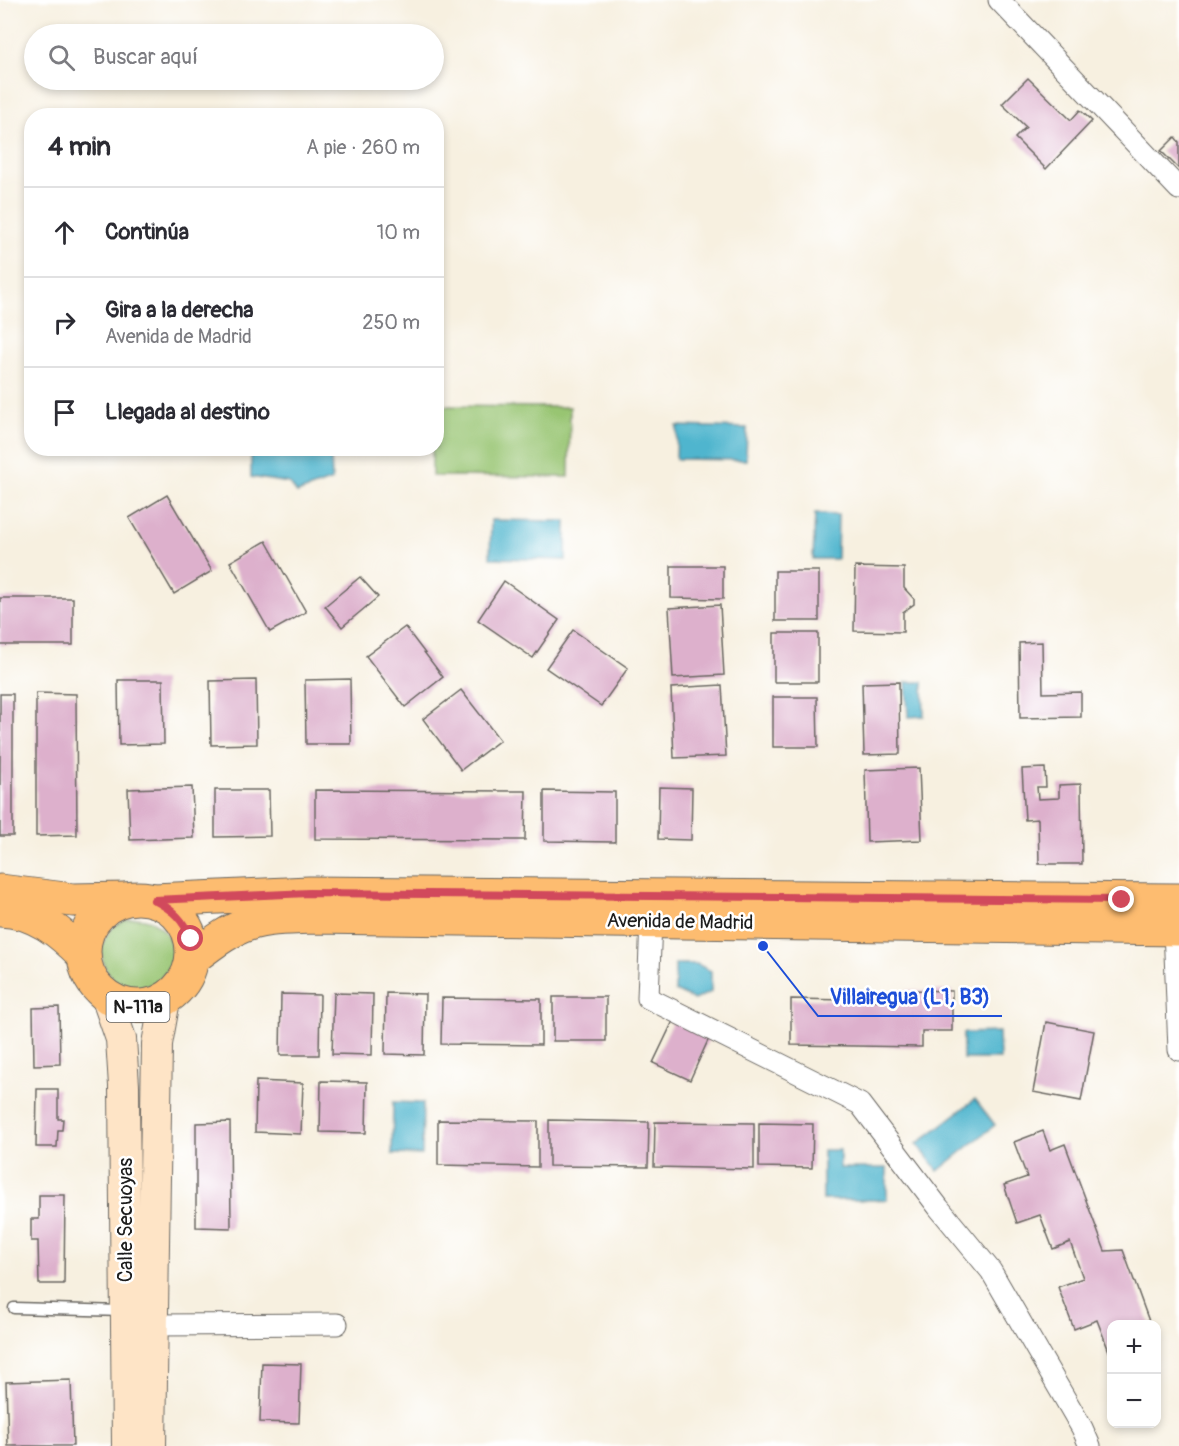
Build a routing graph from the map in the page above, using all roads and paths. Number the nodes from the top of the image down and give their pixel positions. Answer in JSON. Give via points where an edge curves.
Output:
{"nodes":[{"id":1,"x":999,"y":0,"type":"edge"},
{"id":2,"x":1179,"y":189,"type":"edge"},
{"id":3,"x":0,"y":891,"type":"edge"},
{"id":4,"x":140,"y":900,"type":"junction"},
{"id":5,"x":0,"y":910,"type":"edge"},
{"id":6,"x":651,"y":920,"type":"junction"},
{"id":7,"x":1177,"y":920,"type":"edge"},
{"id":8,"x":84,"y":956,"type":"junction"},
{"id":9,"x":193,"y":958,"type":"junction"},
{"id":10,"x":106,"y":996,"type":"junction"},
{"id":11,"x":165,"y":1000,"type":"junction"},
{"id":12,"x":1179,"y":1050,"type":"edge"},
{"id":13,"x":15,"y":1308,"type":"dead end"},
{"id":14,"x":139,"y":1318,"type":"junction"},
{"id":15,"x":337,"y":1324,"type":"dead end"},
{"id":16,"x":127,"y":1446,"type":"edge"},
{"id":17,"x":151,"y":1446,"type":"edge"},
{"id":18,"x":1090,"y":1446,"type":"edge"}],
"edges":[{"from":1,"to":2,"type":"street"},
{"from":3,"to":4,"type":"main road","name":"Avenida de Madrid","via":[[73,900]]},
{"from":4,"to":7,"type":"main road","name":"Avenida de Madrid","via":[[309,893]]},
{"from":4,"to":8,"type":"main road","via":[[105,910],[90,927]]},
{"from":4,"to":9,"type":"main road","via":[[171,909],[184,922]]},
{"from":5,"to":8,"type":"main road","number":"N-111a","via":[[42,921],[66,937]]},
{"from":6,"to":7,"type":"main road","name":"Avenida de Madrid","number":"N-111a"},
{"from":6,"to":9,"type":"main road","name":"Avenida de Madrid","number":"N-111a","via":[[266,919],[227,931]]},
{"from":6,"to":18,"type":"street","via":[[648,998],[860,1104],[991,1270]]},
{"from":7,"to":12,"type":"street"},
{"from":8,"to":10,"type":"main road","number":"N-111a","via":[[87,972]]},
{"from":9,"to":11,"type":"main road","number":"N-111a","via":[[179,989]]},
{"from":10,"to":11,"type":"main road","number":"N-111a","via":[[135,1007]]},
{"from":10,"to":14,"type":"main road","name":"Calle Secuoyas","via":[[121,1038]]},
{"from":11,"to":14,"type":"main road","name":"Calle Secuoyas","via":[[157,1044]]},
{"from":13,"to":14,"type":"lane"},
{"from":14,"to":15,"type":"street"},
{"from":14,"to":16,"type":"main road","name":"Calle Secuoyas"},
{"from":14,"to":17,"type":"main road","name":"Calle Secuoyas"}]}
